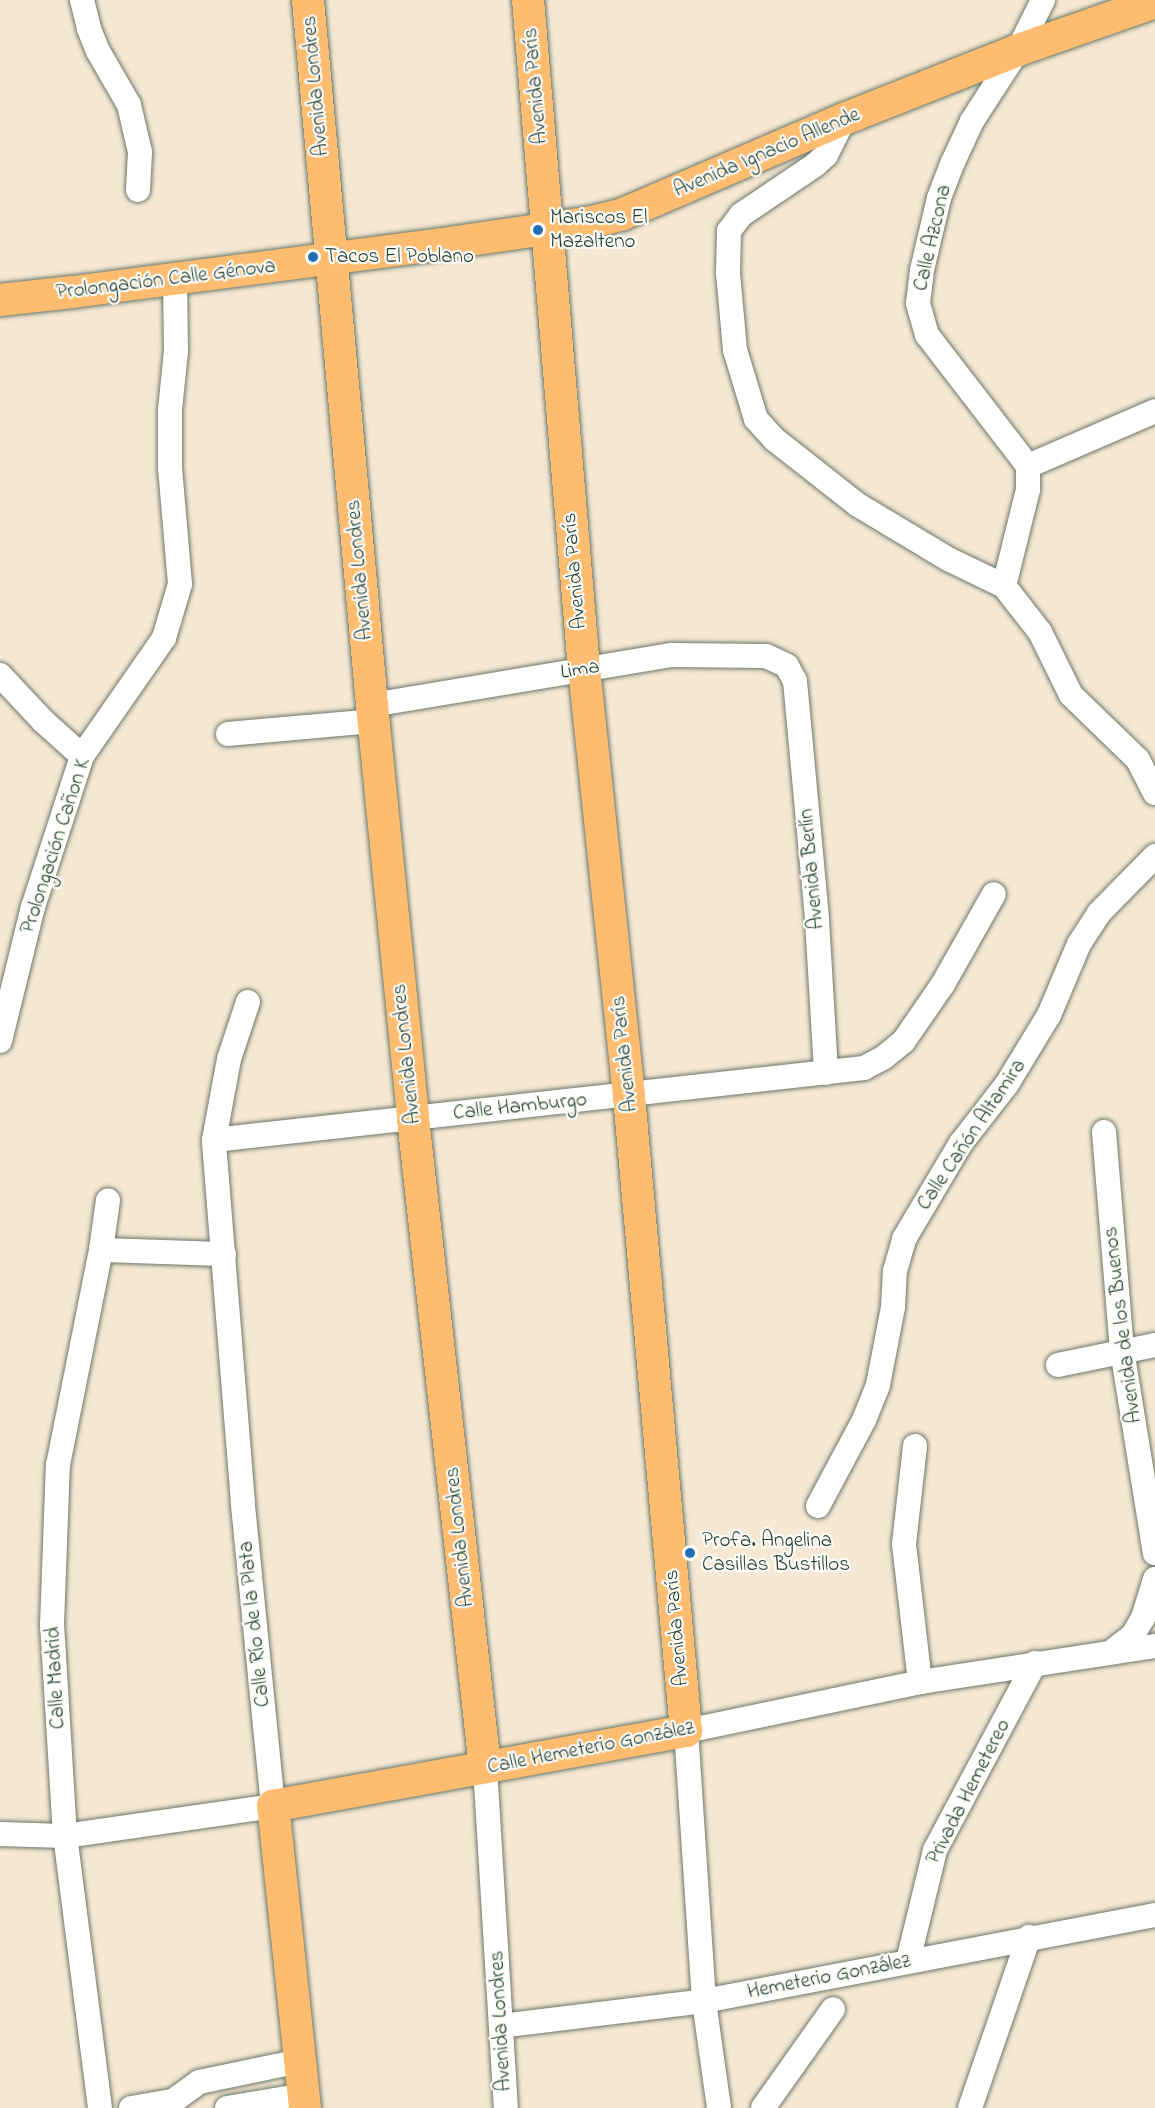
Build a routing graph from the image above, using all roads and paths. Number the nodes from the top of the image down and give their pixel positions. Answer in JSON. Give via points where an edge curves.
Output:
{"nodes":[{"id":1,"x":82,"y":0,"type":"edge"},
{"id":2,"x":308,"y":0,"type":"edge"},
{"id":3,"x":528,"y":0,"type":"edge"},
{"id":4,"x":1042,"y":0,"type":"edge"},
{"id":5,"x":1155,"y":2,"type":"edge"},
{"id":6,"x":1018,"y":50,"type":"junction"},
{"id":7,"x":844,"y":119,"type":"junction"},
{"id":8,"x":138,"y":190,"type":"dead end"},
{"id":9,"x":549,"y":228,"type":"junction"},
{"id":10,"x":331,"y":259,"type":"junction"},
{"id":11,"x":175,"y":279,"type":"junction"},
{"id":12,"x":0,"y":300,"type":"edge"},
{"id":13,"x":1153,"y":418,"type":"edge"},
{"id":14,"x":1028,"y":466,"type":"junction"},
{"id":15,"x":1004,"y":586,"type":"junction"},
{"id":16,"x":787,"y":666,"type":"joint"},
{"id":17,"x":584,"y":669,"type":"junction"},
{"id":18,"x":0,"y":675,"type":"edge"},
{"id":19,"x":373,"y":713,"type":"junction"},
{"id":20,"x":228,"y":734,"type":"dead end"},
{"id":21,"x":82,"y":756,"type":"junction"},
{"id":22,"x":1155,"y":793,"type":"edge"},
{"id":23,"x":1155,"y":856,"type":"edge"},
{"id":24,"x":994,"y":894,"type":"dead end"},
{"id":25,"x":248,"y":1002,"type":"dead end"},
{"id":26,"x":0,"y":1041,"type":"edge"},
{"id":27,"x":826,"y":1073,"type":"junction"},
{"id":28,"x":629,"y":1096,"type":"junction"},
{"id":29,"x":413,"y":1118,"type":"junction"},
{"id":30,"x":1104,"y":1132,"type":"dead end"},
{"id":31,"x":214,"y":1140,"type":"junction"},
{"id":32,"x":108,"y":1200,"type":"dead end"},
{"id":33,"x":101,"y":1250,"type":"junction"},
{"id":34,"x":224,"y":1254,"type":"junction"},
{"id":35,"x":1155,"y":1345,"type":"edge"},
{"id":36,"x":1122,"y":1350,"type":"junction"},
{"id":37,"x":1058,"y":1365,"type":"dead end"},
{"id":38,"x":915,"y":1446,"type":"dead end"},
{"id":39,"x":818,"y":1506,"type":"dead end"},
{"id":40,"x":1155,"y":1553,"type":"edge"},
{"id":41,"x":1155,"y":1579,"type":"edge"},
{"id":42,"x":1155,"y":1646,"type":"edge"},
{"id":43,"x":1114,"y":1650,"type":"junction"},
{"id":44,"x":1035,"y":1663,"type":"junction"},
{"id":45,"x":920,"y":1682,"type":"junction"},
{"id":46,"x":686,"y":1731,"type":"junction"},
{"id":47,"x":485,"y":1767,"type":"junction"},
{"id":48,"x":273,"y":1806,"type":"junction"},
{"id":49,"x":0,"y":1834,"type":"edge"},
{"id":50,"x":66,"y":1836,"type":"junction"},
{"id":51,"x":1155,"y":1915,"type":"edge"},
{"id":52,"x":1029,"y":1937,"type":"junction"},
{"id":53,"x":908,"y":1961,"type":"junction"},
{"id":54,"x":704,"y":2001,"type":"junction"},
{"id":55,"x":833,"y":2009,"type":"dead end"},
{"id":56,"x":501,"y":2026,"type":"junction"},
{"id":57,"x":300,"y":2061,"type":"junction"},
{"id":58,"x":304,"y":2102,"type":"edge"},
{"id":59,"x":180,"y":2104,"type":"edge"},
{"id":60,"x":100,"y":2108,"type":"edge"},
{"id":61,"x":131,"y":2108,"type":"edge"},
{"id":62,"x":227,"y":2108,"type":"edge"},
{"id":63,"x":506,"y":2108,"type":"edge"},
{"id":64,"x":719,"y":2108,"type":"edge"},
{"id":65,"x":763,"y":2108,"type":"edge"},
{"id":66,"x":970,"y":2108,"type":"edge"}],
"edges":[{"from":1,"to":8,"type":"street","via":[[88,29],[129,105],[140,152]]},
{"from":2,"to":10,"type":"main road","name":"Avenida Londres"},
{"from":3,"to":9,"type":"main road","name":"Avenida París"},
{"from":4,"to":6,"type":"street","name":"Calle Azcona"},
{"from":5,"to":6,"type":"main road","name":"Avenida Ignacio Allende"},
{"from":6,"to":7,"type":"main road","name":"Avenida Ignacio Allende"},
{"from":6,"to":14,"type":"street","name":"Calle Azcona","via":[[972,121],[953,162],[937,208],[918,303],[927,335]]},
{"from":7,"to":9,"type":"main road","name":"Avenida Ignacio Allende","via":[[623,214]]},
{"from":7,"to":15,"type":"street","via":[[826,155],[741,215],[729,231],[728,273],[735,350],[756,419],[774,439],[858,505],[948,559]]},
{"from":9,"to":10,"type":"main road","name":"Avenida Ignacio Allende"},
{"from":9,"to":17,"type":"main road","name":"Avenida París"},
{"from":10,"to":11,"type":"main road","name":"Prolongación Calle Génova"},
{"from":10,"to":19,"type":"main road","name":"Avenida Londres"},
{"from":11,"to":12,"type":"main road","name":"Prolongación Calle Génova"},
{"from":11,"to":21,"type":"street","name":"Prolongación Cañon K","via":[[170,468],[180,584],[164,638]]},
{"from":13,"to":14,"type":"street"},
{"from":14,"to":15,"type":"street","via":[[1028,490]]},
{"from":15,"to":22,"type":"street","via":[[1040,632],[1071,695],[1138,760]]},
{"from":16,"to":17,"type":"street","name":"Lima","via":[[766,656],[672,655]]},
{"from":16,"to":27,"type":"street","name":"Avenida Berlín","via":[[795,681],[817,920]]},
{"from":17,"to":19,"type":"street","name":"Lima"},
{"from":17,"to":28,"type":"main road","name":"Avenida París"},
{"from":18,"to":21,"type":"street"},
{"from":19,"to":20,"type":"street","name":"Lima"},
{"from":19,"to":29,"type":"main road","name":"Avenida Londres"},
{"from":21,"to":26,"type":"street","name":"Prolongación Cañon K","via":[[33,907]]},
{"from":23,"to":39,"type":"street","name":"Calle Cañón Altamira","via":[[1099,913],[1078,944],[1049,1015],[1007,1084],[961,1143],[904,1239],[895,1270],[893,1307],[878,1385],[864,1420]]},
{"from":24,"to":27,"type":"street","name":"Calle Hamburgo","via":[[944,984],[903,1042],[864,1068]]},
{"from":25,"to":31,"type":"street","name":"Calle Río de la Plata","via":[[230,1059]]},
{"from":27,"to":28,"type":"street","name":"Calle Hamburgo"},
{"from":28,"to":29,"type":"street","name":"Calle Hamburgo"},
{"from":28,"to":46,"type":"main road","name":"Avenida París"},
{"from":29,"to":31,"type":"street","name":"Calle Hamburgo"},
{"from":29,"to":47,"type":"main road","name":"Avenida Londres"},
{"from":30,"to":36,"type":"street","name":"Avenida de los Buenos"},
{"from":31,"to":34,"type":"street","name":"Calle Río de la Plata"},
{"from":32,"to":33,"type":"street","name":"Calle Madrid"},
{"from":33,"to":34,"type":"street"},
{"from":33,"to":50,"type":"street","name":"Calle Madrid","via":[[58,1465],[52,1624]]},
{"from":34,"to":48,"type":"street","name":"Calle Río de la Plata","via":[[243,1503]]},
{"from":35,"to":36,"type":"street"},
{"from":36,"to":37,"type":"street"},
{"from":36,"to":40,"type":"street","name":"Avenida de los Buenos"},
{"from":38,"to":45,"type":"street","via":[[904,1544]]},
{"from":41,"to":43,"type":"street","via":[[1143,1618],[1133,1635]]},
{"from":42,"to":43,"type":"street"},
{"from":43,"to":44,"type":"street","name":"Calle Hemeterio González"},
{"from":44,"to":45,"type":"street","name":"Calle Hemeterio González"},
{"from":44,"to":53,"type":"street","name":"Privada Hemetereo","via":[[935,1851]]},
{"from":45,"to":46,"type":"street","name":"Calle Hemeterio González"},
{"from":46,"to":47,"type":"main road","name":"Calle Hemeterio González"},
{"from":46,"to":54,"type":"street","name":"Avenida París"},
{"from":47,"to":48,"type":"main road","name":"Calle Hemeterio González"},
{"from":47,"to":56,"type":"street","name":"Avenida Londres"},
{"from":48,"to":50,"type":"street","name":"Calle Hemeterio González"},
{"from":48,"to":57,"type":"main road","name":"Calle Río de la Plata"},
{"from":49,"to":50,"type":"street","name":"Calle Hemeterio González"},
{"from":50,"to":60,"type":"street","name":"Calle Madrid"},
{"from":51,"to":52,"type":"street","name":"Hemeterio González"},
{"from":52,"to":53,"type":"street","name":"Hemeterio González"},
{"from":52,"to":66,"type":"street"},
{"from":53,"to":54,"type":"street","name":"Hemeterio González"},
{"from":54,"to":56,"type":"street","name":"Hemeterio González"},
{"from":54,"to":64,"type":"street","name":"Avenida París"},
{"from":55,"to":65,"type":"street"},
{"from":56,"to":63,"type":"street","name":"Avenida Londres"},
{"from":57,"to":58,"type":"main road","name":"Calle Río de la Plata"},
{"from":57,"to":59,"type":"street","via":[[199,2082]]},
{"from":58,"to":62,"type":"street"},
{"from":59,"to":61,"type":"street"}]}
